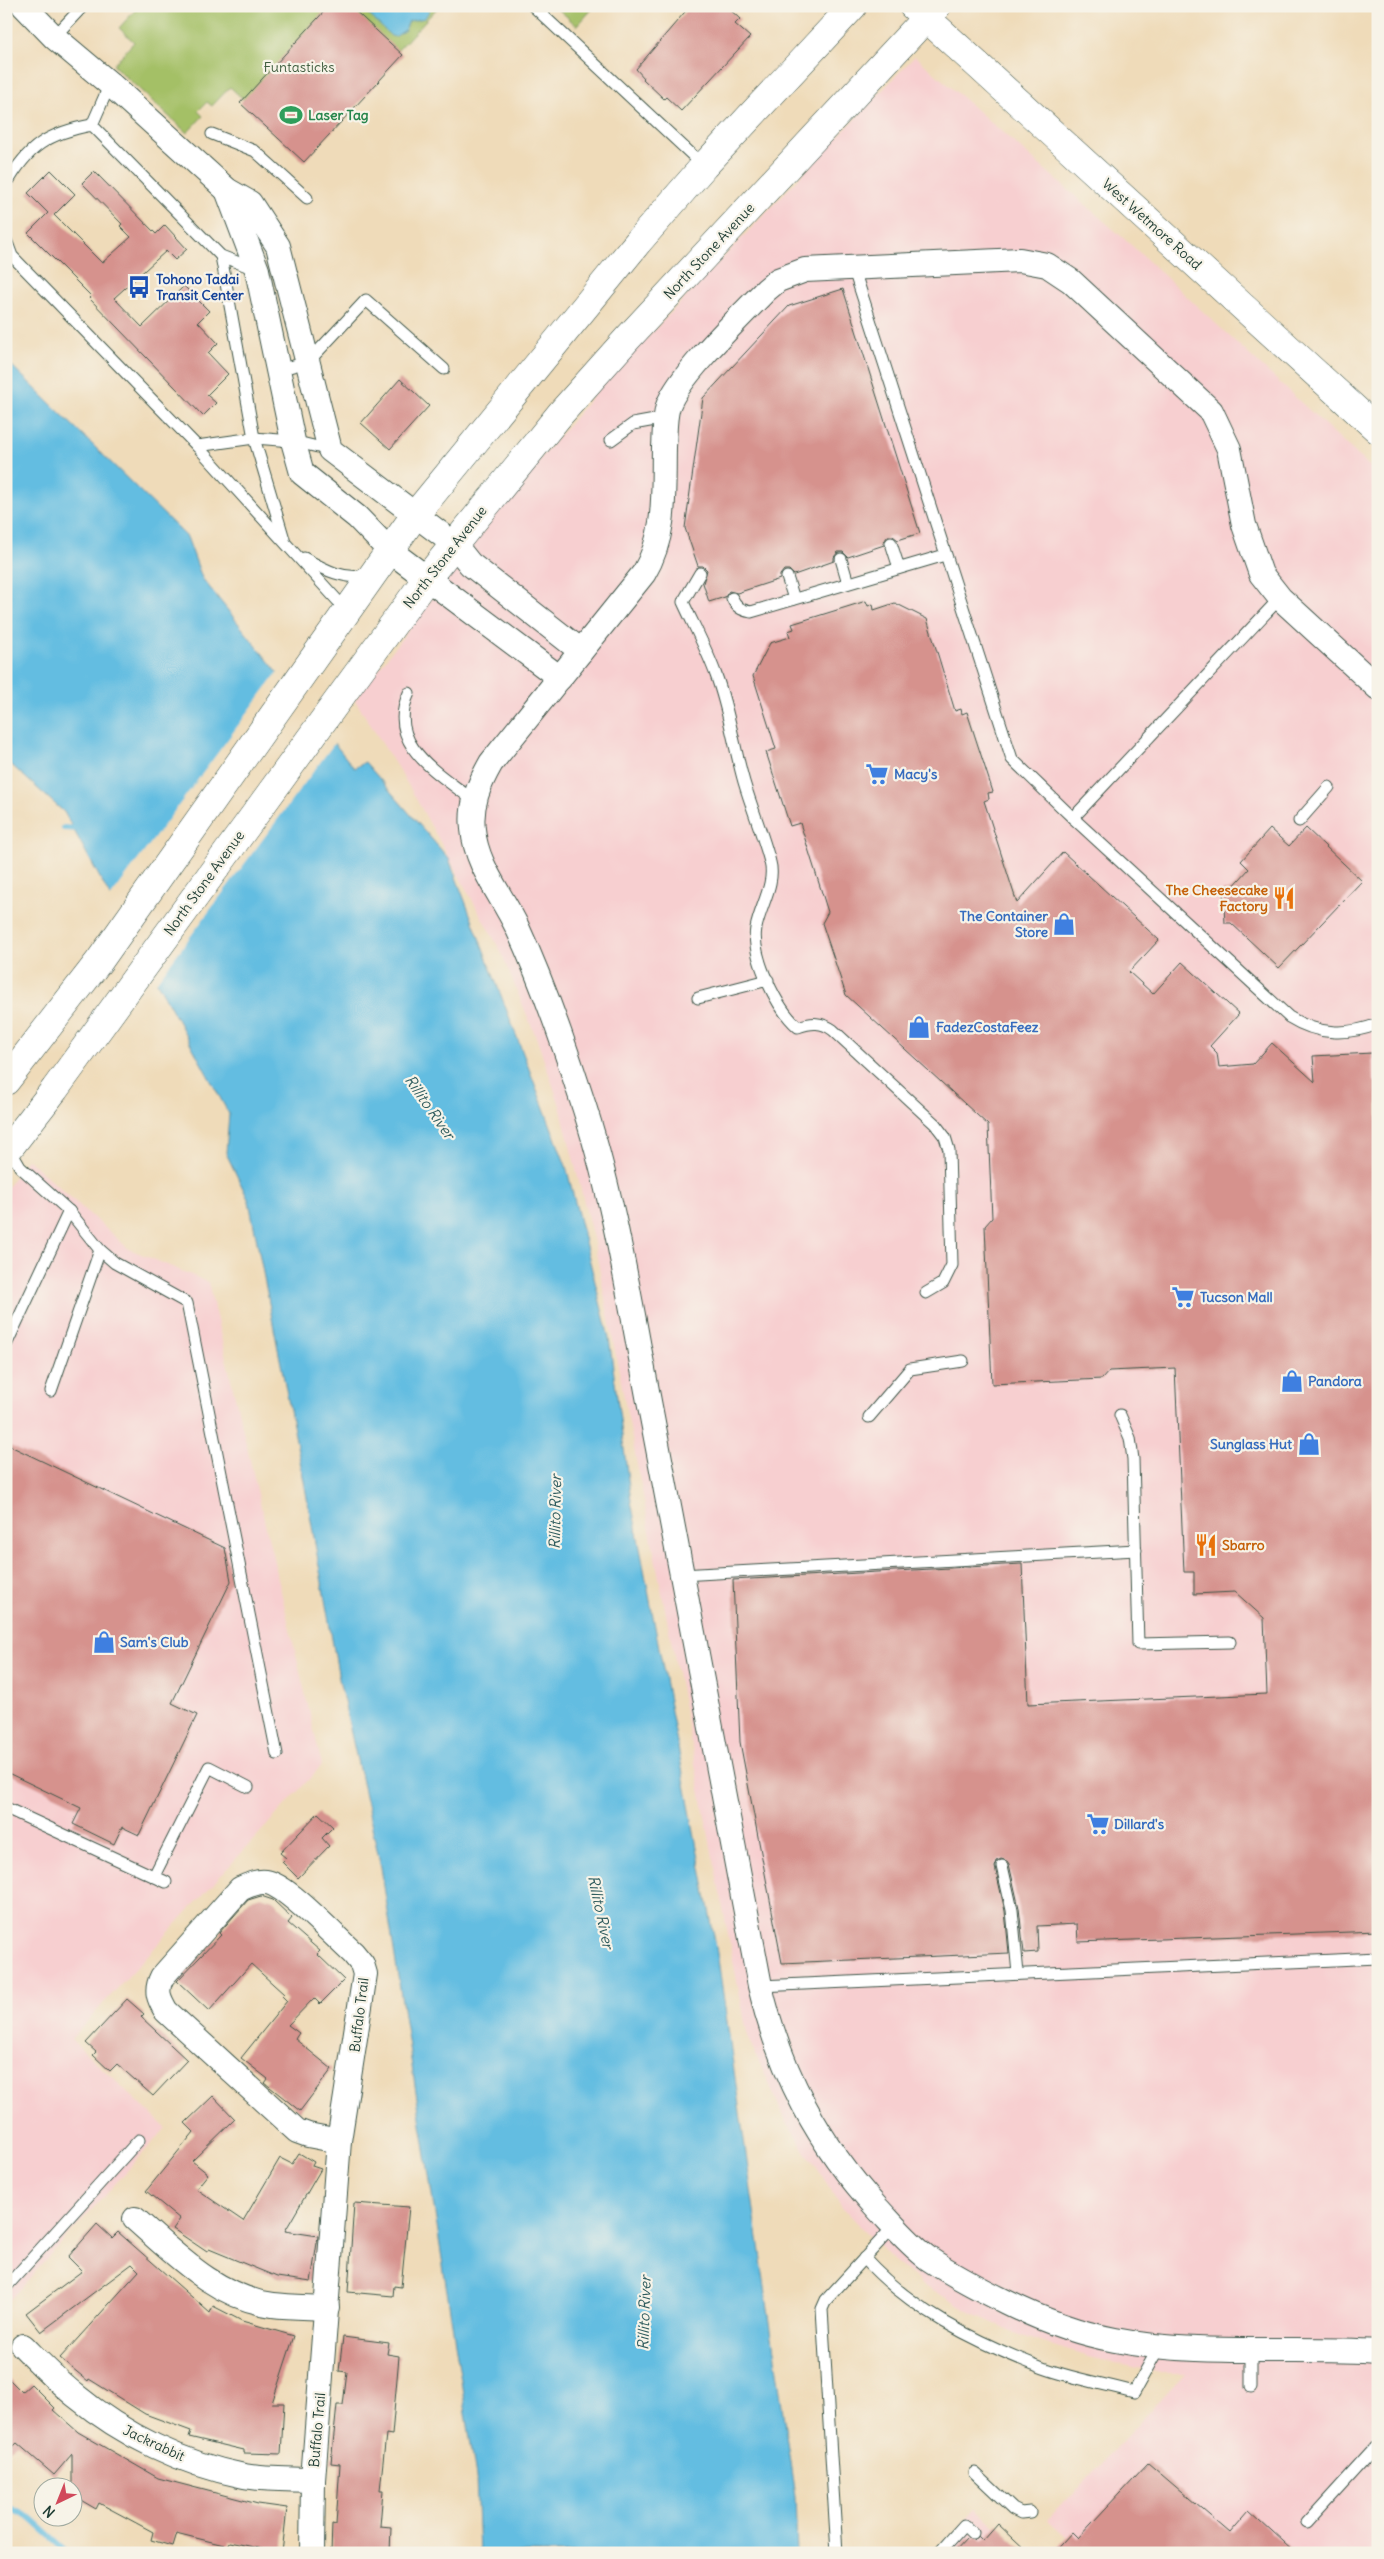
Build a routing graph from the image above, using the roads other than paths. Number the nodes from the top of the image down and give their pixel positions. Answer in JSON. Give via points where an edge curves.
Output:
{"nodes":[{"id":1,"x":24,"y":6,"type":"edge"},
{"id":2,"x":83,"y":6,"type":"edge"},
{"id":3,"x":532,"y":6,"type":"edge"},
{"id":4,"x":854,"y":6,"type":"edge"},
{"id":5,"x":925,"y":10,"type":"edge"},
{"id":6,"x":54,"y":37,"type":"junction"},
{"id":7,"x":110,"y":84,"type":"junction"},
{"id":8,"x":92,"y":125,"type":"junction"},
{"id":9,"x":212,"y":134,"type":"dead end"},
{"id":10,"x":704,"y":166,"type":"junction"},
{"id":11,"x":6,"y":185,"type":"edge"},
{"id":12,"x":226,"y":190,"type":"junction"},
{"id":13,"x":307,"y":198,"type":"dead end"},
{"id":14,"x":6,"y":240,"type":"edge"},
{"id":15,"x":221,"y":256,"type":"junction"},
{"id":16,"x":853,"y":267,"type":"junction"},
{"id":17,"x":257,"y":270,"type":"junction"},
{"id":18,"x":308,"y":362,"type":"junction"},
{"id":19,"x":444,"y":369,"type":"dead end"},
{"id":20,"x":278,"y":370,"type":"junction"},
{"id":21,"x":666,"y":418,"type":"junction"},
{"id":22,"x":1378,"y":430,"type":"edge"},
{"id":23,"x":254,"y":438,"type":"junction"},
{"id":24,"x":611,"y":440,"type":"dead end"},
{"id":25,"x":293,"y":441,"type":"junction"},
{"id":26,"x":197,"y":446,"type":"junction"},
{"id":27,"x":330,"y":450,"type":"junction"},
{"id":28,"x":415,"y":515,"type":"junction"},
{"id":29,"x":891,"y":543,"type":"dead end"},
{"id":30,"x":454,"y":544,"type":"junction"},
{"id":31,"x":288,"y":547,"type":"junction"},
{"id":32,"x":389,"y":550,"type":"junction"},
{"id":33,"x":945,"y":555,"type":"junction"},
{"id":34,"x":841,"y":559,"type":"dead end"},
{"id":35,"x":899,"y":568,"type":"junction"},
{"id":36,"x":374,"y":572,"type":"junction"},
{"id":37,"x":700,"y":573,"type":"dead end"},
{"id":38,"x":787,"y":577,"type":"dead end"},
{"id":39,"x":427,"y":578,"type":"junction"},
{"id":40,"x":848,"y":584,"type":"junction"},
{"id":41,"x":732,"y":598,"type":"dead end"},
{"id":42,"x":1280,"y":598,"type":"junction"},
{"id":43,"x":794,"y":599,"type":"junction"},
{"id":44,"x":347,"y":611,"type":"junction"},
{"id":45,"x":581,"y":651,"type":"junction"},
{"id":46,"x":560,"y":678,"type":"junction"},
{"id":47,"x":1378,"y":688,"type":"edge"},
{"id":48,"x":409,"y":693,"type":"dead end"},
{"id":49,"x":1329,"y":787,"type":"dead end"},
{"id":50,"x":474,"y":801,"type":"junction"},
{"id":51,"x":1073,"y":818,"type":"junction"},
{"id":52,"x":1299,"y":821,"type":"dead end"},
{"id":53,"x":768,"y":980,"type":"junction"},
{"id":54,"x":698,"y":998,"type":"dead end"},
{"id":55,"x":1378,"y":1024,"type":"edge"},
{"id":56,"x":6,"y":1081,"type":"edge"},
{"id":57,"x":7,"y":1148,"type":"edge"},
{"id":58,"x":69,"y":1211,"type":"junction"},
{"id":59,"x":100,"y":1250,"type":"junction"},
{"id":60,"x":926,"y":1293,"type":"dead end"},
{"id":61,"x":6,"y":1345,"type":"edge"},
{"id":62,"x":963,"y":1362,"type":"dead end"},
{"id":63,"x":51,"y":1391,"type":"dead end"},
{"id":64,"x":1120,"y":1415,"type":"dead end"},
{"id":65,"x":869,"y":1417,"type":"dead end"},
{"id":66,"x":1136,"y":1550,"type":"junction"},
{"id":67,"x":681,"y":1575,"type":"junction"},
{"id":68,"x":1230,"y":1642,"type":"dead end"},
{"id":69,"x":277,"y":1754,"type":"dead end"},
{"id":70,"x":248,"y":1787,"type":"dead end"},
{"id":71,"x":6,"y":1808,"type":"edge"},
{"id":72,"x":1002,"y":1866,"type":"dead end"},
{"id":73,"x":154,"y":1876,"type":"junction"},
{"id":74,"x":166,"y":1882,"type":"dead end"},
{"id":75,"x":1378,"y":1958,"type":"edge"},
{"id":76,"x":1018,"y":1974,"type":"junction"},
{"id":77,"x":760,"y":1986,"type":"junction"},
{"id":78,"x":139,"y":2140,"type":"dead end"},
{"id":79,"x":339,"y":2141,"type":"junction"},
{"id":80,"x":135,"y":2219,"type":"dead end"},
{"id":81,"x":894,"y":2226,"type":"junction"},
{"id":82,"x":864,"y":2258,"type":"junction"},
{"id":83,"x":6,"y":2287,"type":"edge"},
{"id":84,"x":327,"y":2308,"type":"junction"},
{"id":85,"x":23,"y":2346,"type":"dead end"},
{"id":86,"x":1159,"y":2347,"type":"junction"},
{"id":87,"x":1251,"y":2350,"type":"junction"},
{"id":88,"x":1378,"y":2352,"type":"edge"},
{"id":89,"x":1251,"y":2387,"type":"dead end"},
{"id":90,"x":1378,"y":2445,"type":"edge"},
{"id":91,"x":974,"y":2473,"type":"dead end"},
{"id":92,"x":313,"y":2480,"type":"junction"},
{"id":93,"x":1030,"y":2512,"type":"dead end"},
{"id":94,"x":1307,"y":2523,"type":"dead end"},
{"id":95,"x":972,"y":2533,"type":"dead end"},
{"id":96,"x":312,"y":2553,"type":"edge"},
{"id":97,"x":837,"y":2553,"type":"edge"},
{"id":98,"x":939,"y":2553,"type":"edge"}],
"edges":[{"from":1,"to":6,"type":"street"},
{"from":2,"to":6,"type":"lane"},
{"from":3,"to":10,"type":"lane"},
{"from":4,"to":10,"type":"main road"},
{"from":5,"to":22,"type":"main road","name":"West Wetmore Road"},
{"from":5,"to":30,"type":"main road","name":"North Stone Avenue","via":[[561,413]]},
{"from":6,"to":7,"type":"street"},
{"from":7,"to":8,"type":"lane"},
{"from":7,"to":12,"type":"street"},
{"from":8,"to":11,"type":"lane","via":[[65,130],[38,145],[18,164]]},
{"from":8,"to":15,"type":"lane"},
{"from":9,"to":13,"type":"lane","via":[[255,152]]},
{"from":10,"to":28,"type":"main road","via":[[631,250]]},
{"from":12,"to":17,"type":"street"},
{"from":12,"to":18,"type":"street","via":[[250,203],[278,246]]},
{"from":14,"to":26,"type":"lane","via":[[12,256]]},
{"from":15,"to":17,"type":"lane"},
{"from":15,"to":23,"type":"lane"},
{"from":16,"to":21,"type":"street","via":[[792,274],[766,290],[679,386],[668,406]]},
{"from":16,"to":33,"type":"lane"},
{"from":16,"to":42,"type":"street","via":[[1020,260],[1047,265],[1071,281],[1211,411],[1229,449],[1254,560]]},
{"from":17,"to":20,"type":"street"},
{"from":18,"to":19,"type":"lane","via":[[366,300]]},
{"from":18,"to":20,"type":"lane"},
{"from":18,"to":27,"type":"street"},
{"from":20,"to":25,"type":"street"},
{"from":21,"to":24,"type":"lane","via":[[633,424]]},
{"from":21,"to":45,"type":"street","via":[[659,543],[644,573]]},
{"from":23,"to":25,"type":"lane"},
{"from":23,"to":26,"type":"lane"},
{"from":23,"to":31,"type":"lane"},
{"from":25,"to":27,"type":"lane"},
{"from":25,"to":32,"type":"street","via":[[302,473],[357,518]]},
{"from":26,"to":31,"type":"lane"},
{"from":27,"to":28,"type":"street"},
{"from":28,"to":30,"type":"street"},
{"from":28,"to":32,"type":"main road"},
{"from":29,"to":35,"type":"lane"},
{"from":30,"to":39,"type":"main road","name":"North Stone Avenue"},
{"from":30,"to":45,"type":"street","via":[[470,564]]},
{"from":31,"to":36,"type":"lane","via":[[325,570],[360,577]]},
{"from":31,"to":44,"type":"lane"},
{"from":32,"to":36,"type":"main road"},
{"from":32,"to":39,"type":"street"},
{"from":33,"to":35,"type":"lane"},
{"from":33,"to":51,"type":"lane","via":[[1012,758]]},
{"from":34,"to":40,"type":"lane"},
{"from":35,"to":40,"type":"lane"},
{"from":36,"to":44,"type":"main road"},
{"from":37,"to":53,"type":"lane","via":[[683,602],[716,674],[744,781],[771,864],[770,881],[755,939]]},
{"from":38,"to":43,"type":"lane"},
{"from":39,"to":46,"type":"street"},
{"from":39,"to":57,"type":"main road","name":"North Stone Avenue"},
{"from":40,"to":43,"type":"lane"},
{"from":41,"to":43,"type":"lane","via":[[743,611],[751,612]]},
{"from":42,"to":47,"type":"street"},
{"from":42,"to":51,"type":"lane"},
{"from":44,"to":56,"type":"main road","via":[[100,960]]},
{"from":45,"to":46,"type":"street"},
{"from":46,"to":50,"type":"street","via":[[490,763]]},
{"from":48,"to":50,"type":"lane","via":[[402,722],[408,742],[422,759]]},
{"from":49,"to":52,"type":"lane"},
{"from":50,"to":67,"type":"street","via":[[472,828],[478,852],[530,956],[566,1050],[596,1149],[622,1264]]},
{"from":51,"to":55,"type":"lane","via":[[1281,1011],[1297,1022],[1313,1029],[1338,1033]]},
{"from":53,"to":54,"type":"lane"},
{"from":53,"to":60,"type":"lane","via":[[782,1007],[798,1027],[815,1023],[829,1027],[935,1124],[945,1137],[952,1265],[943,1283]]},
{"from":57,"to":58,"type":"lane","via":[[20,1167]]},
{"from":58,"to":59,"type":"lane"},
{"from":58,"to":61,"type":"lane"},
{"from":59,"to":63,"type":"lane"},
{"from":59,"to":69,"type":"lane","via":[[115,1263],[187,1303]]},
{"from":62,"to":65,"type":"lane","via":[[910,1369]]},
{"from":64,"to":66,"type":"lane","via":[[1130,1438],[1133,1459]]},
{"from":66,"to":67,"type":"lane"},
{"from":66,"to":68,"type":"lane","via":[[1138,1644]]},
{"from":67,"to":77,"type":"street"},
{"from":70,"to":73,"type":"lane","via":[[209,1766]]},
{"from":71,"to":73,"type":"lane"},
{"from":72,"to":76,"type":"lane","via":[[1012,1910]]},
{"from":73,"to":74,"type":"lane"},
{"from":75,"to":76,"type":"lane"},
{"from":76,"to":77,"type":"lane"},
{"from":77,"to":81,"type":"street","via":[[776,2044],[805,2111],[840,2165]]},
{"from":78,"to":83,"type":"lane"},
{"from":79,"to":79,"type":"street","name":"Buffalo Trail","via":[[366,1974],[362,1964],[339,1940],[284,1889],[268,1882],[254,1882],[240,1889],[162,1977],[158,1985],[159,2000],[166,2011],[275,2112],[302,2133]]},
{"from":79,"to":84,"type":"street","name":"Buffalo Trail"},
{"from":80,"to":84,"type":"street","via":[[195,2271],[248,2300]]},
{"from":81,"to":82,"type":"lane"},
{"from":81,"to":86,"type":"street","via":[[930,2259],[1019,2308],[1090,2334]]},
{"from":82,"to":86,"type":"lane","via":[[921,2309],[968,2335],[1039,2367],[1134,2392]]},
{"from":82,"to":97,"type":"lane","via":[[826,2300],[822,2309]]},
{"from":84,"to":92,"type":"street","name":"Buffalo Trail"},
{"from":85,"to":92,"type":"street","name":"Jackrabbit","via":[[95,2412],[129,2433],[170,2452],[246,2476]]},
{"from":86,"to":87,"type":"street"},
{"from":87,"to":88,"type":"street"},
{"from":87,"to":89,"type":"lane"},
{"from":90,"to":94,"type":"lane"},
{"from":91,"to":93,"type":"lane","via":[[1014,2509],[1021,2513]]},
{"from":92,"to":96,"type":"street","name":"Buffalo Trail"},
{"from":95,"to":98,"type":"lane","via":[[964,2525]]}]}
